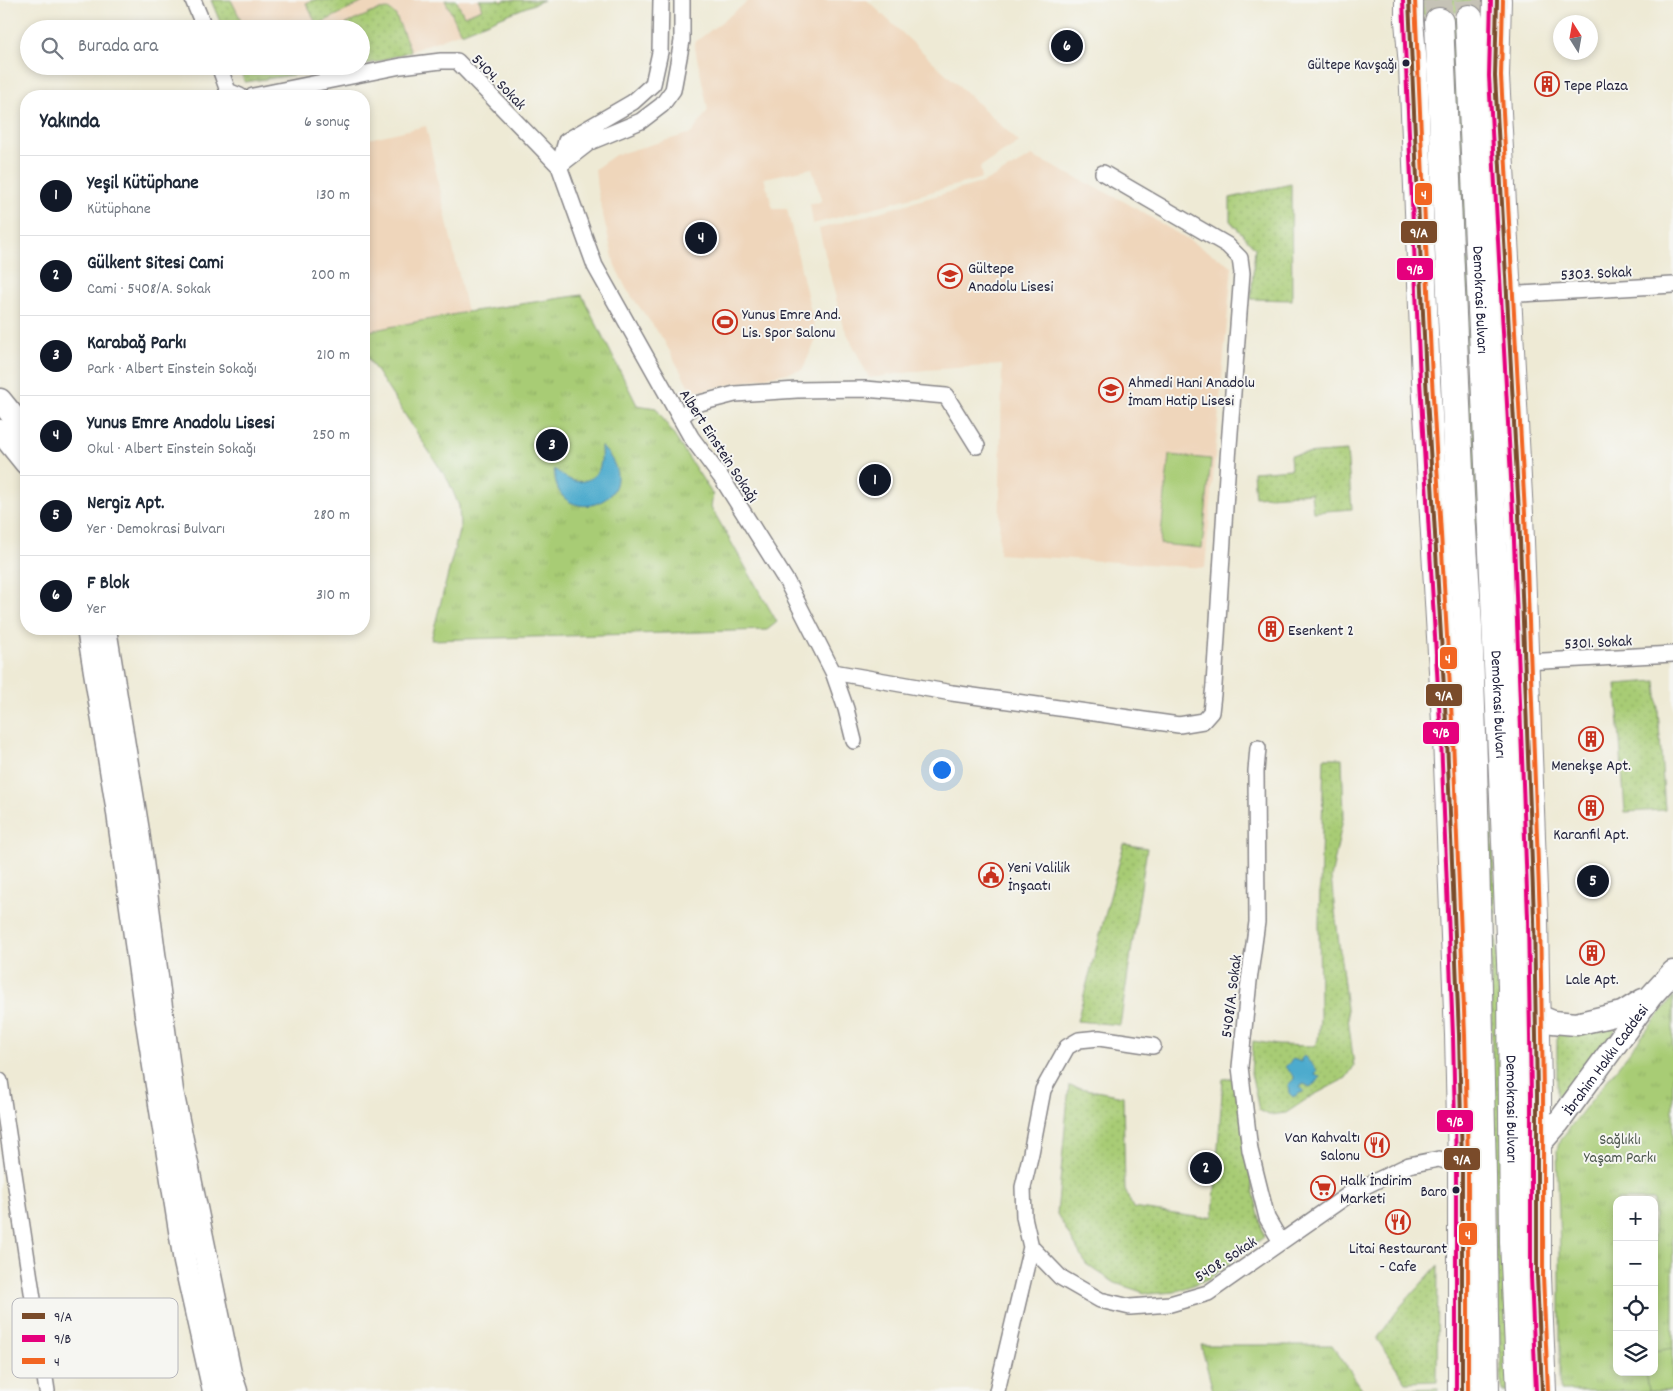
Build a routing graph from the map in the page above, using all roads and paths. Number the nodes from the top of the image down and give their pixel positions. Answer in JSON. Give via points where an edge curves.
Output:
{"nodes":[{"id":1,"x":193,"y":0,"type":"edge"},
{"id":2,"x":661,"y":0,"type":"edge"},
{"id":3,"x":682,"y":0,"type":"edge"},
{"id":4,"x":1496,"y":3,"type":"edge"},
{"id":5,"x":1410,"y":5,"type":"edge"},
{"id":6,"x":1469,"y":19,"type":"tunnel mouth"},
{"id":7,"x":201,"y":20,"type":"edge"},
{"id":8,"x":1439,"y":22,"type":"tunnel mouth"},
{"id":9,"x":370,"y":72,"type":"edge"},
{"id":10,"x":222,"y":75,"type":"edge"},
{"id":11,"x":357,"y":75,"type":"edge"},
{"id":12,"x":228,"y":90,"type":"edge"},
{"id":13,"x":283,"y":90,"type":"edge"},
{"id":14,"x":558,"y":166,"type":"junction"},
{"id":15,"x":1103,"y":173,"type":"dead end"},
{"id":16,"x":1673,"y":285,"type":"edge"},
{"id":17,"x":1521,"y":294,"type":"dead end"},
{"id":18,"x":0,"y":400,"type":"edge"},
{"id":19,"x":680,"y":418,"type":"junction"},
{"id":20,"x":20,"y":425,"type":"edge"},
{"id":21,"x":0,"y":431,"type":"edge"},
{"id":22,"x":977,"y":446,"type":"dead end"},
{"id":23,"x":20,"y":455,"type":"edge"},
{"id":24,"x":89,"y":635,"type":"edge"},
{"id":25,"x":106,"y":635,"type":"edge"},
{"id":26,"x":1673,"y":654,"type":"edge"},
{"id":27,"x":1525,"y":662,"type":"junction"},
{"id":28,"x":833,"y":672,"type":"junction"},
{"id":29,"x":854,"y":741,"type":"dead end"},
{"id":30,"x":1258,"y":748,"type":"dead end"},
{"id":31,"x":1673,"y":972,"type":"edge"},
{"id":32,"x":1651,"y":996,"type":"junction"},
{"id":33,"x":1536,"y":1015,"type":"junction"},
{"id":34,"x":1153,"y":1046,"type":"dead end"},
{"id":35,"x":0,"y":1081,"type":"edge"},
{"id":36,"x":1537,"y":1147,"type":"junction"},
{"id":37,"x":1462,"y":1166,"type":"junction"},
{"id":38,"x":1281,"y":1242,"type":"junction"},
{"id":39,"x":1031,"y":1247,"type":"junction"},
{"id":40,"x":33,"y":1298,"type":"edge"},
{"id":41,"x":45,"y":1378,"type":"edge"},
{"id":42,"x":47,"y":1391,"type":"edge"},
{"id":43,"x":214,"y":1391,"type":"edge"},
{"id":44,"x":236,"y":1391,"type":"edge"},
{"id":45,"x":997,"y":1391,"type":"edge"},
{"id":46,"x":1462,"y":1391,"type":"edge"},
{"id":47,"x":1485,"y":1391,"type":"edge"},
{"id":48,"x":1521,"y":1391,"type":"edge"},
{"id":49,"x":1542,"y":1391,"type":"edge"}],
"edges":[{"from":1,"to":7,"type":"street"},
{"from":2,"to":14,"type":"street","via":[[660,52],[652,84],[634,102],[566,141]]},
{"from":3,"to":14,"type":"street","via":[[682,41],[672,90],[662,105],[641,121],[590,142]]},
{"from":4,"to":27,"type":"highway","via":[[1495,76]]},
{"from":5,"to":37,"type":"highway","via":[[1429,435],[1447,740]]},
{"from":6,"to":48,"type":"highway","name":"Demokrasi Bulvarı","via":[[1508,873],[1514,1241]]},
{"from":8,"to":47,"type":"highway","name":"Demokrasi Bulvarı","via":[[1472,733]]},
{"from":9,"to":14,"type":"street","name":"5404. Sokak","via":[[457,61]]},
{"from":10,"to":12,"type":"street"},
{"from":11,"to":13,"type":"street","name":"5404. Sokak"},
{"from":14,"to":19,"type":"street","name":"Albert Einstein Sokağı","via":[[596,266]]},
{"from":15,"to":28,"type":"street","via":[[1227,244],[1240,258],[1242,273],[1211,712],[1204,721],[1179,725],[952,693]]},
{"from":16,"to":17,"type":"street","name":"5303. Sokak"},
{"from":18,"to":20,"type":"street"},
{"from":19,"to":22,"type":"street","via":[[696,404],[735,394],[865,389],[946,396]]},
{"from":19,"to":28,"type":"street","name":"Albert Einstein Sokağı","via":[[787,582]]},
{"from":21,"to":23,"type":"street"},
{"from":24,"to":43,"type":"street","via":[[184,1262]]},
{"from":25,"to":44,"type":"street","via":[[138,831],[172,1091]]},
{"from":26,"to":27,"type":"street","name":"5301. Sokak"},
{"from":27,"to":33,"type":"highway"},
{"from":28,"to":29,"type":"street","name":"Albert Einstein Sokağı"},
{"from":30,"to":38,"type":"street","name":"5408/A. Sokak","via":[[1257,922],[1240,1067],[1250,1150],[1267,1218]]},
{"from":31,"to":32,"type":"street","name":"İbrahim Hakkı Caddesi"},
{"from":32,"to":33,"type":"street","via":[[1622,1013],[1582,1023],[1553,1022]]},
{"from":32,"to":36,"type":"street","name":"İbrahim Hakkı Caddesi"},
{"from":33,"to":36,"type":"highway"},
{"from":34,"to":39,"type":"street","via":[[1099,1038],[1079,1040],[1068,1046],[1043,1090],[1023,1187],[1024,1217]]},
{"from":35,"to":40,"type":"street"},
{"from":36,"to":49,"type":"highway","via":[[1537,1276]]},
{"from":37,"to":38,"type":"street","name":"5408. Sokak","via":[[1439,1158],[1409,1165],[1351,1193]]},
{"from":37,"to":46,"type":"highway"},
{"from":38,"to":39,"type":"street","name":"5408. Sokak","via":[[1208,1293],[1170,1304],[1130,1307],[1100,1300],[1060,1276]]},
{"from":39,"to":45,"type":"street"},
{"from":41,"to":42,"type":"street"}]}
